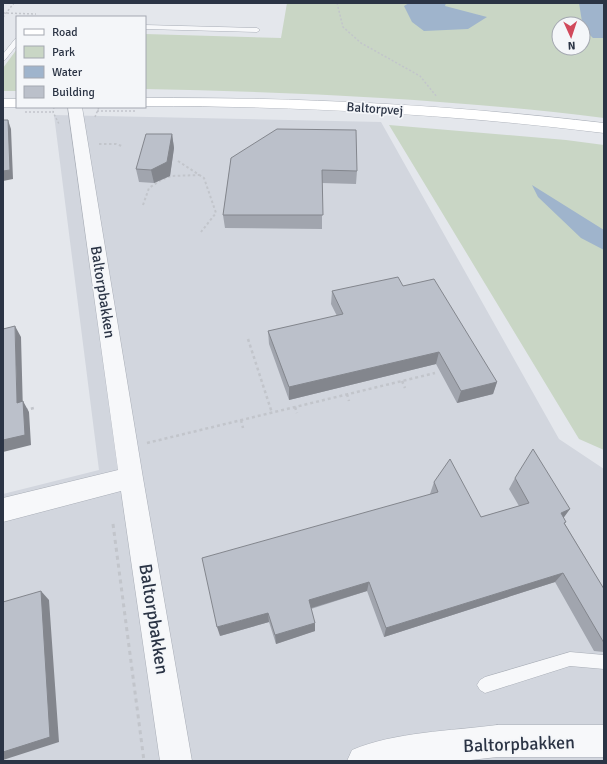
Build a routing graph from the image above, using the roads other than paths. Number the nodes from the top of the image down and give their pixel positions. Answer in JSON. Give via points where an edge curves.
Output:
{"nodes":[{"id":1,"x":146,"y":27,"type":"edge"},
{"id":2,"x":258,"y":30,"type":"dead end"},
{"id":3,"x":16,"y":41,"type":"edge"},
{"id":4,"x":3,"y":59,"type":"edge"},
{"id":5,"x":146,"y":102,"type":"edge"},
{"id":6,"x":3,"y":103,"type":"edge"},
{"id":7,"x":16,"y":107,"type":"edge"},
{"id":8,"x":71,"y":109,"type":"edge"},
{"id":9,"x":604,"y":128,"type":"edge"},
{"id":10,"x":131,"y":478,"type":"junction"},
{"id":11,"x":3,"y":510,"type":"edge"},
{"id":12,"x":604,"y":662,"type":"edge"},
{"id":13,"x":485,"y":685,"type":"dead end"},
{"id":14,"x":604,"y":741,"type":"edge"},
{"id":15,"x":176,"y":761,"type":"edge"},
{"id":16,"x":364,"y":761,"type":"edge"}],
"edges":[{"from":1,"to":2,"type":"lane"},
{"from":3,"to":4,"type":"lane"},
{"from":5,"to":9,"type":"street","name":"Baltorpvej","via":[[299,103],[561,122]]},
{"from":6,"to":7,"type":"street"},
{"from":8,"to":10,"type":"street","name":"Baltorpbakken"},
{"from":10,"to":11,"type":"street"},
{"from":10,"to":15,"type":"street","name":"Baltorpbakken"},
{"from":12,"to":13,"type":"lane","via":[[570,658]]},
{"from":14,"to":16,"type":"street","name":"Baltorpbakken","via":[[497,741],[397,753]]}]}
